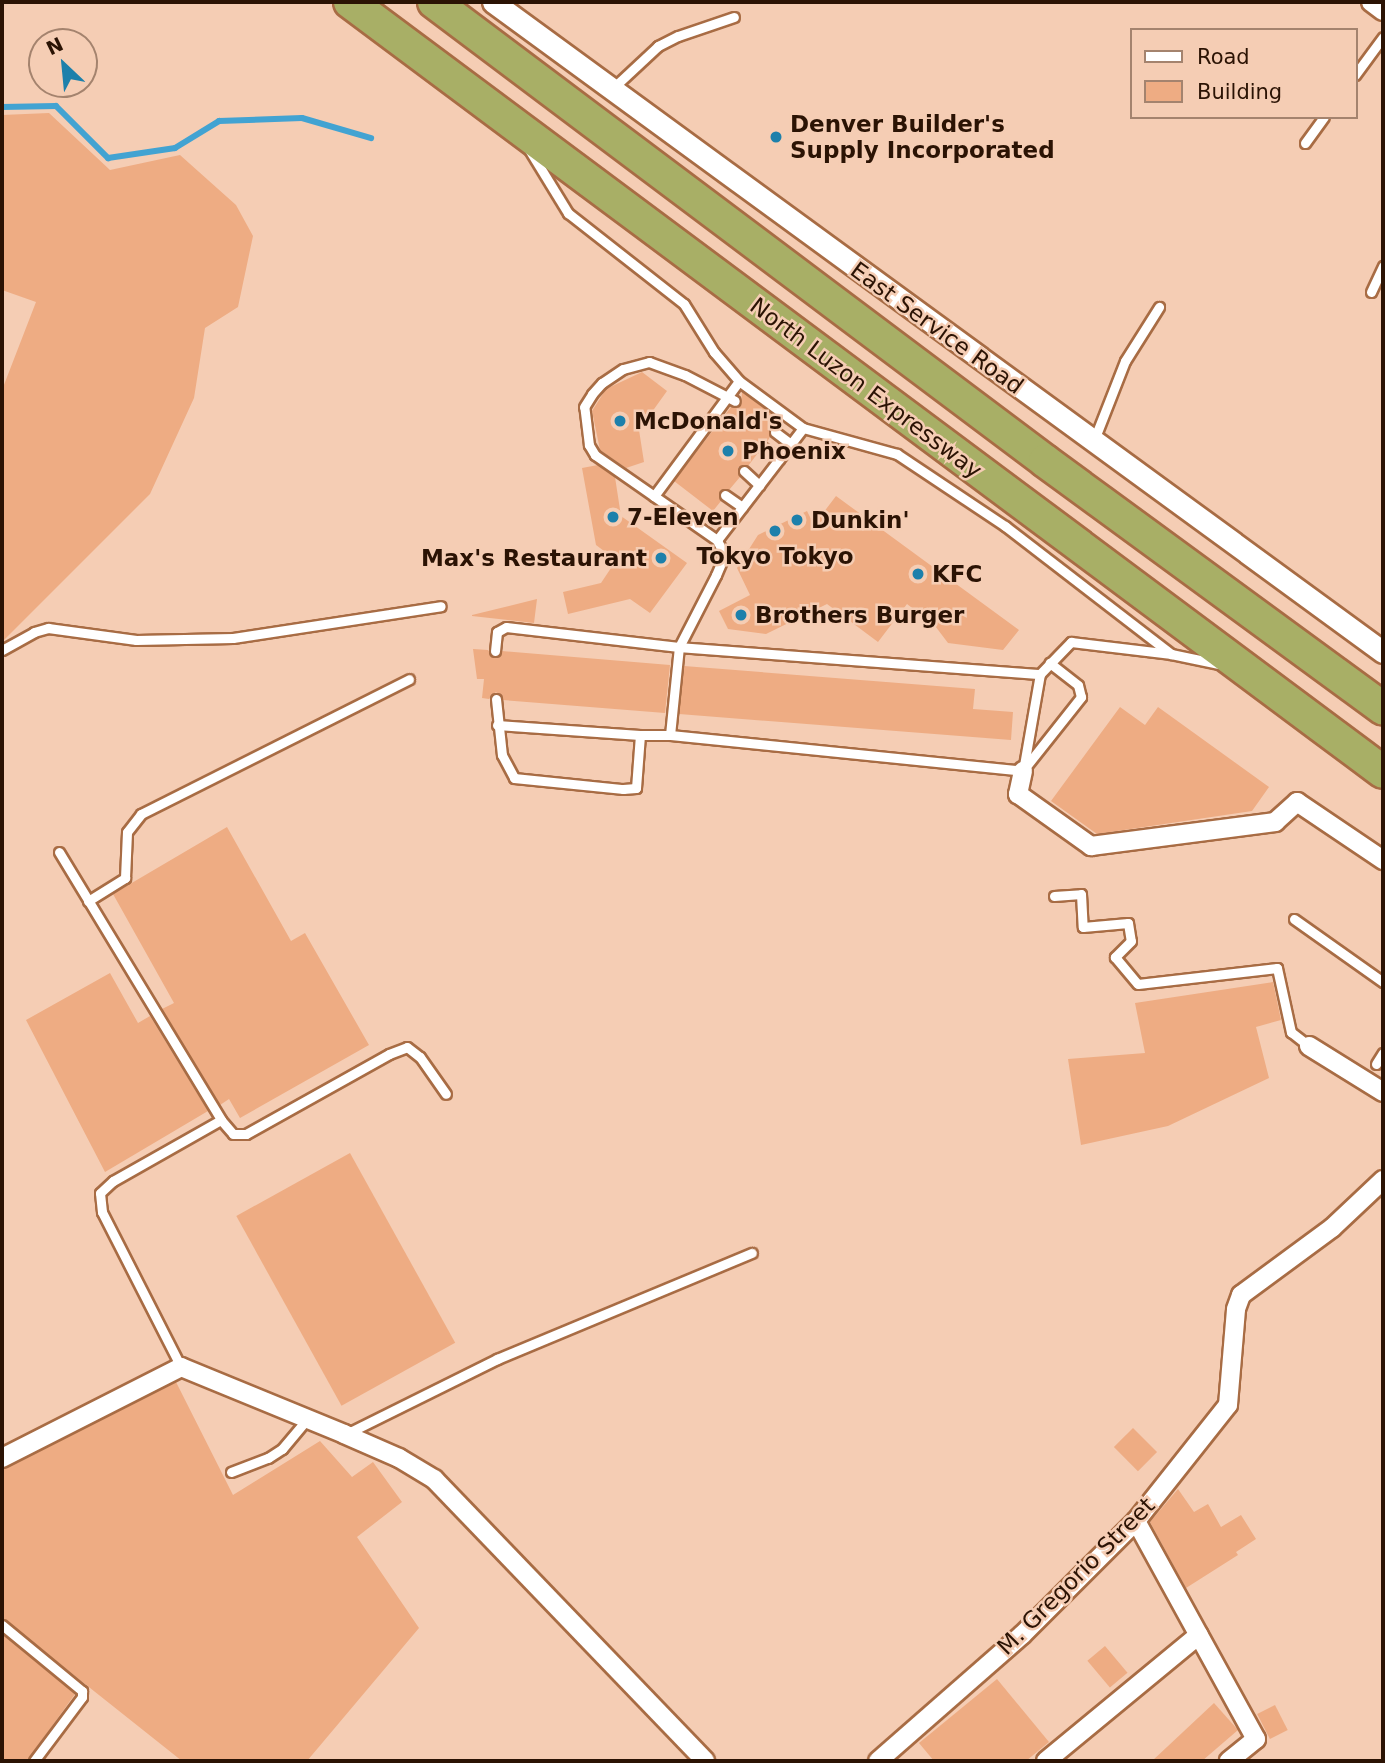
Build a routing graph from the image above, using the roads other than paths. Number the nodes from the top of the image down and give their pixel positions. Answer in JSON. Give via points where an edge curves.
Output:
{"nodes":[{"id":1,"x":350,"y":2,"type":"edge"},
{"id":2,"x":435,"y":2,"type":"edge"},
{"id":3,"x":493,"y":2,"type":"edge"},
{"id":4,"x":1371,"y":2,"type":"edge"},
{"id":5,"x":1383,"y":11,"type":"edge"},
{"id":6,"x":734,"y":18,"type":"dead end"},
{"id":7,"x":1383,"y":37,"type":"edge"},
{"id":8,"x":1357,"y":72,"type":"edge"},
{"id":9,"x":612,"y":89,"type":"junction"},
{"id":10,"x":1323,"y":119,"type":"edge"},
{"id":11,"x":516,"y":129,"type":"junction"},
{"id":12,"x":1305,"y":143,"type":"dead end"},
{"id":13,"x":1383,"y":266,"type":"edge"},
{"id":14,"x":1371,"y":292,"type":"dead end"},
{"id":15,"x":1160,"y":307,"type":"dead end"},
{"id":16,"x":739,"y":381,"type":"junction"},
{"id":17,"x":731,"y":399,"type":"junction"},
{"id":18,"x":803,"y":428,"type":"junction"},
{"id":19,"x":775,"y":432,"type":"dead end"},
{"id":20,"x":1093,"y":443,"type":"junction"},
{"id":21,"x":791,"y":444,"type":"junction"},
{"id":22,"x":762,"y":447,"type":"dead end"},
{"id":23,"x":779,"y":459,"type":"junction"},
{"id":24,"x":744,"y":471,"type":"dead end"},
{"id":25,"x":759,"y":485,"type":"junction"},
{"id":26,"x":725,"y":495,"type":"dead end"},
{"id":27,"x":654,"y":496,"type":"junction"},
{"id":28,"x":742,"y":507,"type":"junction"},
{"id":29,"x":717,"y":540,"type":"junction"},
{"id":30,"x":441,"y":606,"type":"dead end"},
{"id":31,"x":679,"y":647,"type":"junction"},
{"id":32,"x":2,"y":650,"type":"edge"},
{"id":33,"x":495,"y":651,"type":"dead end"},
{"id":34,"x":1383,"y":652,"type":"edge"},
{"id":35,"x":1171,"y":654,"type":"junction"},
{"id":36,"x":1050,"y":663,"type":"junction"},
{"id":37,"x":1244,"y":668,"type":"junction"},
{"id":38,"x":1040,"y":674,"type":"junction"},
{"id":39,"x":410,"y":679,"type":"dead end"},
{"id":40,"x":496,"y":699,"type":"dead end"},
{"id":41,"x":1383,"y":708,"type":"edge"},
{"id":42,"x":497,"y":725,"type":"junction"},
{"id":43,"x":640,"y":735,"type":"junction"},
{"id":44,"x":670,"y":735,"type":"junction"},
{"id":45,"x":1023,"y":771,"type":"junction"},
{"id":46,"x":1383,"y":772,"type":"edge"},
{"id":47,"x":59,"y":852,"type":"dead end"},
{"id":48,"x":1383,"y":860,"type":"edge"},
{"id":49,"x":1054,"y":896,"type":"dead end"},
{"id":50,"x":88,"y":901,"type":"junction"},
{"id":51,"x":1294,"y":919,"type":"dead end"},
{"id":52,"x":1383,"y":982,"type":"edge"},
{"id":53,"x":1309,"y":1046,"type":"joint"},
{"id":54,"x":1383,"y":1053,"type":"edge"},
{"id":55,"x":1376,"y":1064,"type":"dead end"},
{"id":56,"x":1383,"y":1092,"type":"edge"},
{"id":57,"x":446,"y":1094,"type":"dead end"},
{"id":58,"x":221,"y":1120,"type":"junction"},
{"id":59,"x":1383,"y":1180,"type":"edge"},
{"id":60,"x":752,"y":1253,"type":"dead end"},
{"id":61,"x":181,"y":1367,"type":"junction"},
{"id":62,"x":307,"y":1419,"type":"junction"},
{"id":63,"x":344,"y":1434,"type":"junction"},
{"id":64,"x":2,"y":1458,"type":"edge"},
{"id":65,"x":231,"y":1472,"type":"dead end"},
{"id":66,"x":1136,"y":1521,"type":"junction"},
{"id":67,"x":2,"y":1625,"type":"edge"},
{"id":68,"x":1199,"y":1635,"type":"junction"},
{"id":69,"x":897,"y":1754,"type":"edge"},
{"id":70,"x":34,"y":1761,"type":"edge"},
{"id":71,"x":705,"y":1761,"type":"edge"},
{"id":72,"x":878,"y":1761,"type":"edge"},
{"id":73,"x":1046,"y":1761,"type":"edge"},
{"id":74,"x":1229,"y":1761,"type":"edge"}],
"edges":[{"from":1,"to":11,"type":"highway","name":"North Luzon Expressway"},
{"from":2,"to":41,"type":"highway","via":[[1045,461]]},
{"from":3,"to":9,"type":"street","name":"East Service Road"},
{"from":4,"to":5,"type":"street"},
{"from":6,"to":9,"type":"lane","via":[[658,46]]},
{"from":7,"to":8,"type":"lane"},
{"from":9,"to":20,"type":"street","name":"East Service Road"},
{"from":10,"to":12,"type":"lane"},
{"from":11,"to":16,"type":"lane","via":[[568,213],[684,303],[714,352]]},
{"from":11,"to":37,"type":"highway","name":"North Luzon Expressway"},
{"from":13,"to":14,"type":"lane"},
{"from":15,"to":20,"type":"lane","via":[[1125,362]]},
{"from":16,"to":17,"type":"lane"},
{"from":16,"to":18,"type":"lane"},
{"from":17,"to":27,"type":"lane"},
{"from":17,"to":27,"type":"lane","via":[[649,362],[623,369],[592,394],[584,407],[594,455]]},
{"from":18,"to":21,"type":"lane"},
{"from":18,"to":35,"type":"lane","via":[[897,454],[1005,526]]},
{"from":19,"to":21,"type":"lane"},
{"from":20,"to":34,"type":"street","name":"East Service Road"},
{"from":21,"to":23,"type":"lane"},
{"from":22,"to":23,"type":"lane"},
{"from":23,"to":25,"type":"lane"},
{"from":24,"to":25,"type":"lane"},
{"from":25,"to":28,"type":"lane"},
{"from":26,"to":28,"type":"lane"},
{"from":27,"to":29,"type":"lane"},
{"from":28,"to":29,"type":"lane"},
{"from":29,"to":31,"type":"lane","via":[[722,561]]},
{"from":30,"to":32,"type":"lane","via":[[233,638],[136,639],[48,628]]},
{"from":31,"to":33,"type":"lane","via":[[506,627],[497,632]]},
{"from":31,"to":38,"type":"lane"},
{"from":31,"to":44,"type":"lane"},
{"from":35,"to":36,"type":"lane","via":[[1071,642]]},
{"from":35,"to":37,"type":"lane"},
{"from":36,"to":38,"type":"lane"},
{"from":36,"to":45,"type":"lane","via":[[1078,685],[1081,697]]},
{"from":37,"to":46,"type":"highway","name":"North Luzon Expressway"},
{"from":38,"to":45,"type":"lane"},
{"from":39,"to":50,"type":"lane","via":[[141,814],[127,832],[125,878]]},
{"from":40,"to":42,"type":"lane"},
{"from":42,"to":43,"type":"lane"},
{"from":42,"to":43,"type":"lane","via":[[502,755],[513,778],[623,789],[636,788]]},
{"from":43,"to":44,"type":"lane"},
{"from":44,"to":45,"type":"lane"},
{"from":45,"to":48,"type":"street","via":[[1018,794],[1091,846],[1275,822],[1297,802]]},
{"from":47,"to":50,"type":"lane"},
{"from":49,"to":53,"type":"lane","via":[[1081,894],[1083,927],[1128,923],[1131,942],[1115,957],[1138,984],[1277,968],[1291,1032]]},
{"from":50,"to":58,"type":"lane"},
{"from":51,"to":52,"type":"lane"},
{"from":53,"to":56,"type":"street"},
{"from":54,"to":55,"type":"lane"},
{"from":57,"to":58,"type":"lane","via":[[420,1057],[407,1047],[246,1133],[233,1134]]},
{"from":58,"to":61,"type":"lane","via":[[113,1181],[100,1193],[102,1212]]},
{"from":59,"to":66,"type":"street","name":"M. Gregorio Street","via":[[1332,1228],[1241,1295],[1228,1405]]},
{"from":60,"to":63,"type":"lane","via":[[497,1359]]},
{"from":61,"to":62,"type":"street"},
{"from":61,"to":64,"type":"street"},
{"from":62,"to":63,"type":"street"},
{"from":62,"to":65,"type":"lane","via":[[282,1449]]},
{"from":63,"to":71,"type":"street","via":[[434,1479]]},
{"from":66,"to":68,"type":"street"},
{"from":66,"to":69,"type":"street","name":"M. Gregorio Street"},
{"from":67,"to":70,"type":"lane","via":[[82,1691]]},
{"from":68,"to":73,"type":"street"},
{"from":68,"to":74,"type":"street","via":[[1256,1739]]},
{"from":69,"to":72,"type":"street","name":"M. Gregorio Street"}]}
